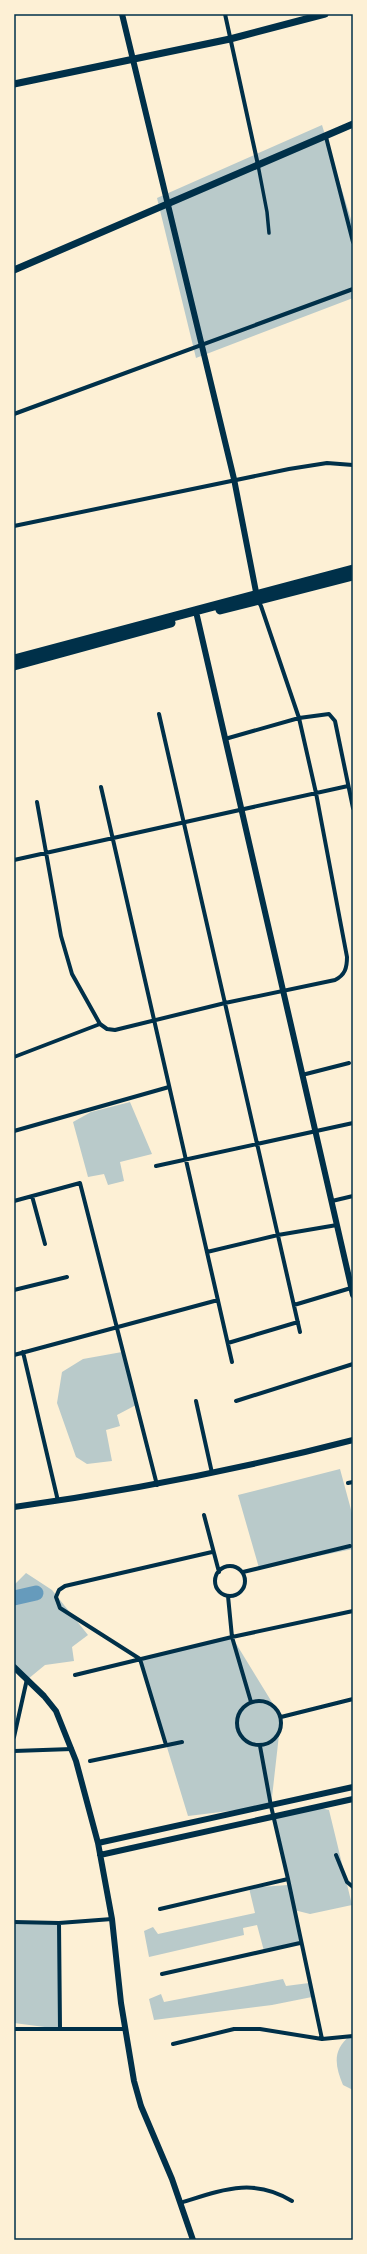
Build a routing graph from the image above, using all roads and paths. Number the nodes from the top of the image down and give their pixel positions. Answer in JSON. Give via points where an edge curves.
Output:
{"nodes":[{"id":1,"x":122,"y":14,"type":"edge"},
{"id":2,"x":225,"y":14,"type":"edge"},
{"id":3,"x":325,"y":14,"type":"edge"},
{"id":4,"x":230,"y":39,"type":"junction"},
{"id":5,"x":133,"y":60,"type":"junction"},
{"id":6,"x":14,"y":84,"type":"edge"},
{"id":7,"x":353,"y":124,"type":"edge"},
{"id":8,"x":326,"y":136,"type":"junction"},
{"id":9,"x":258,"y":165,"type":"junction"},
{"id":10,"x":166,"y":205,"type":"junction"},
{"id":11,"x":269,"y":234,"type":"dead end"},
{"id":12,"x":353,"y":242,"type":"edge"},
{"id":13,"x":14,"y":270,"type":"edge"},
{"id":14,"x":353,"y":288,"type":"edge"},
{"id":15,"x":202,"y":345,"type":"junction"},
{"id":16,"x":14,"y":414,"type":"edge"},
{"id":17,"x":353,"y":465,"type":"edge"},
{"id":18,"x":234,"y":480,"type":"junction"},
{"id":19,"x":14,"y":526,"type":"edge"},
{"id":20,"x":353,"y":569,"type":"edge"},
{"id":21,"x":353,"y":576,"type":"edge"},
{"id":22,"x":257,"y":598,"type":"junction"},
{"id":23,"x":197,"y":616,"type":"junction"},
{"id":24,"x":14,"y":658,"type":"edge"},
{"id":25,"x":14,"y":666,"type":"edge"},
{"id":26,"x":159,"y":714,"type":"dead end"},
{"id":27,"x":298,"y":718,"type":"junction"},
{"id":28,"x":225,"y":739,"type":"junction"},
{"id":29,"x":348,"y":786,"type":"junction"},
{"id":30,"x":101,"y":787,"type":"dead end"},
{"id":31,"x":316,"y":793,"type":"junction"},
{"id":32,"x":37,"y":802,"type":"dead end"},
{"id":33,"x":353,"y":808,"type":"edge"},
{"id":34,"x":241,"y":810,"type":"junction"},
{"id":35,"x":184,"y":822,"type":"junction"},
{"id":36,"x":112,"y":838,"type":"junction"},
{"id":37,"x":45,"y":853,"type":"junction"},
{"id":38,"x":14,"y":860,"type":"edge"},
{"id":39,"x":283,"y":991,"type":"junction"},
{"id":40,"x":225,"y":1003,"type":"junction"},
{"id":41,"x":154,"y":1020,"type":"junction"},
{"id":42,"x":100,"y":1024,"type":"junction"},
{"id":43,"x":14,"y":1057,"type":"edge"},
{"id":44,"x":349,"y":1063,"type":"dead end"},
{"id":45,"x":302,"y":1075,"type":"junction"},
{"id":46,"x":169,"y":1087,"type":"junction"},
{"id":47,"x":353,"y":1123,"type":"edge"},
{"id":48,"x":14,"y":1131,"type":"edge"},
{"id":49,"x":315,"y":1131,"type":"junction"},
{"id":50,"x":257,"y":1143,"type":"junction"},
{"id":51,"x":185,"y":1158,"type":"junction"},
{"id":52,"x":156,"y":1166,"type":"dead end"},
{"id":53,"x":32,"y":1196,"type":"junction"},
{"id":54,"x":353,"y":1196,"type":"edge"},
{"id":55,"x":14,"y":1201,"type":"edge"},
{"id":56,"x":332,"y":1201,"type":"junction"},
{"id":57,"x":337,"y":1225,"type":"junction"},
{"id":58,"x":278,"y":1235,"type":"junction"},
{"id":59,"x":45,"y":1244,"type":"dead end"},
{"id":60,"x":207,"y":1252,"type":"junction"},
{"id":61,"x":351,"y":1275,"type":"edge"},
{"id":62,"x":67,"y":1277,"type":"dead end"},
{"id":63,"x":14,"y":1290,"type":"edge"},
{"id":64,"x":352,"y":1292,"type":"edge"},
{"id":65,"x":218,"y":1300,"type":"junction"},
{"id":66,"x":294,"y":1305,"type":"junction"},
{"id":67,"x":298,"y":1322,"type":"junction"},
{"id":68,"x":116,"y":1327,"type":"junction"},
{"id":69,"x":300,"y":1332,"type":"dead end"},
{"id":70,"x":228,"y":1342,"type":"junction"},
{"id":71,"x":23,"y":1352,"type":"junction"},
{"id":72,"x":14,"y":1355,"type":"edge"},
{"id":73,"x":232,"y":1362,"type":"dead end"},
{"id":74,"x":353,"y":1364,"type":"edge"},
{"id":75,"x":196,"y":1401,"type":"dead end"},
{"id":76,"x":236,"y":1401,"type":"dead end"},
{"id":77,"x":353,"y":1440,"type":"edge"},
{"id":78,"x":212,"y":1473,"type":"junction"},
{"id":79,"x":157,"y":1485,"type":"junction"},
{"id":80,"x":58,"y":1500,"type":"junction"},
{"id":81,"x":14,"y":1507,"type":"edge"},
{"id":82,"x":204,"y":1515,"type":"dead end"},
{"id":83,"x":350,"y":1546,"type":"dead end"},
{"id":84,"x":212,"y":1552,"type":"junction"},
{"id":85,"x":219,"y":1572,"type":"junction"},
{"id":86,"x":243,"y":1572,"type":"junction"},
{"id":87,"x":228,"y":1596,"type":"junction"},
{"id":88,"x":353,"y":1611,"type":"edge"},
{"id":89,"x":232,"y":1637,"type":"junction"},
{"id":90,"x":140,"y":1659,"type":"junction"},
{"id":91,"x":14,"y":1667,"type":"edge"},
{"id":92,"x":75,"y":1675,"type":"dead end"},
{"id":93,"x":28,"y":1679,"type":"junction"},
{"id":94,"x":353,"y":1699,"type":"edge"},
{"id":95,"x":251,"y":1702,"type":"junction"},
{"id":96,"x":280,"y":1717,"type":"junction"},
{"id":97,"x":14,"y":1737,"type":"edge"},
{"id":98,"x":182,"y":1742,"type":"dead end"},
{"id":99,"x":166,"y":1745,"type":"junction"},
{"id":100,"x":260,"y":1746,"type":"junction"},
{"id":101,"x":72,"y":1749,"type":"junction"},
{"id":102,"x":14,"y":1751,"type":"edge"},
{"id":103,"x":90,"y":1761,"type":"dead end"},
{"id":104,"x":353,"y":1787,"type":"edge"},
{"id":105,"x":353,"y":1799,"type":"edge"},
{"id":106,"x":271,"y":1806,"type":"junction"},
{"id":107,"x":273,"y":1816,"type":"junction"},
{"id":108,"x":196,"y":1822,"type":"junction"},
{"id":109,"x":199,"y":1833,"type":"junction"},
{"id":110,"x":98,"y":1843,"type":"junction"},
{"id":111,"x":100,"y":1855,"type":"junction"},
{"id":112,"x":336,"y":1855,"type":"dead end"},
{"id":113,"x":288,"y":1879,"type":"junction"},
{"id":114,"x":353,"y":1887,"type":"edge"},
{"id":115,"x":160,"y":1909,"type":"dead end"},
{"id":116,"x":112,"y":1919,"type":"junction"},
{"id":117,"x":14,"y":1922,"type":"edge"},
{"id":118,"x":59,"y":1923,"type":"junction"},
{"id":119,"x":300,"y":1943,"type":"junction"},
{"id":120,"x":162,"y":1974,"type":"dead end"},
{"id":121,"x":60,"y":2029,"type":"junction"},
{"id":122,"x":125,"y":2029,"type":"junction"},
{"id":123,"x":14,"y":2030,"type":"edge"},
{"id":124,"x":353,"y":2036,"type":"edge"},
{"id":125,"x":322,"y":2039,"type":"junction"},
{"id":126,"x":173,"y":2044,"type":"dead end"},
{"id":127,"x":292,"y":2201,"type":"dead end"},
{"id":128,"x":180,"y":2202,"type":"junction"},
{"id":129,"x":193,"y":2240,"type":"edge"}],
"edges":[{"from":1,"to":5,"type":"street"},
{"from":2,"to":4,"type":"street"},
{"from":3,"to":4,"type":"main road"},
{"from":4,"to":5,"type":"main road"},
{"from":4,"to":9,"type":"street"},
{"from":5,"to":6,"type":"main road"},
{"from":5,"to":10,"type":"street"},
{"from":7,"to":8,"type":"main road"},
{"from":8,"to":9,"type":"main road"},
{"from":8,"to":12,"type":"street"},
{"from":9,"to":10,"type":"main road"},
{"from":9,"to":11,"type":"street","via":[[268,212]]},
{"from":10,"to":13,"type":"main road"},
{"from":10,"to":15,"type":"street"},
{"from":14,"to":15,"type":"street"},
{"from":15,"to":16,"type":"street"},
{"from":15,"to":18,"type":"street"},
{"from":17,"to":18,"type":"street","via":[[327,463]]},
{"from":18,"to":19,"type":"street"},
{"from":18,"to":22,"type":"street"},
{"from":20,"to":22,"type":"highway"},
{"from":21,"to":22,"type":"highway"},
{"from":22,"to":23,"type":"highway"},
{"from":22,"to":24,"type":"highway"},
{"from":22,"to":27,"type":"street"},
{"from":23,"to":25,"type":"highway"},
{"from":23,"to":28,"type":"street"},
{"from":26,"to":35,"type":"street"},
{"from":27,"to":28,"type":"street"},
{"from":27,"to":29,"type":"street","via":[[324,713],[332,717]]},
{"from":27,"to":31,"type":"street"},
{"from":28,"to":34,"type":"street"},
{"from":29,"to":31,"type":"street"},
{"from":29,"to":33,"type":"street"},
{"from":30,"to":36,"type":"street"},
{"from":31,"to":34,"type":"street"},
{"from":31,"to":39,"type":"street","via":[[347,957],[345,972],[335,980]]},
{"from":32,"to":37,"type":"street"},
{"from":34,"to":35,"type":"street"},
{"from":34,"to":39,"type":"street"},
{"from":35,"to":36,"type":"street"},
{"from":35,"to":40,"type":"street"},
{"from":36,"to":37,"type":"street"},
{"from":36,"to":41,"type":"street"},
{"from":37,"to":38,"type":"street"},
{"from":37,"to":42,"type":"street","via":[[61,936],[72,974]]},
{"from":39,"to":40,"type":"street"},
{"from":39,"to":45,"type":"street"},
{"from":40,"to":41,"type":"street"},
{"from":40,"to":50,"type":"street"},
{"from":41,"to":42,"type":"street","via":[[115,1030]]},
{"from":41,"to":46,"type":"street"},
{"from":42,"to":43,"type":"street"},
{"from":44,"to":45,"type":"street"},
{"from":45,"to":49,"type":"street"},
{"from":46,"to":48,"type":"street"},
{"from":46,"to":51,"type":"street"},
{"from":47,"to":49,"type":"street"},
{"from":49,"to":50,"type":"street"},
{"from":49,"to":56,"type":"street"},
{"from":50,"to":51,"type":"street"},
{"from":50,"to":58,"type":"street"},
{"from":51,"to":52,"type":"street"},
{"from":51,"to":60,"type":"street"},
{"from":53,"to":55,"type":"street"},
{"from":53,"to":59,"type":"street"},
{"from":53,"to":68,"type":"street","via":[[80,1182]]},
{"from":54,"to":56,"type":"street"},
{"from":56,"to":57,"type":"street"},
{"from":57,"to":58,"type":"street"},
{"from":57,"to":61,"type":"street"},
{"from":58,"to":60,"type":"street"},
{"from":58,"to":66,"type":"street"},
{"from":60,"to":65,"type":"street"},
{"from":61,"to":64,"type":"street"},
{"from":62,"to":63,"type":"street"},
{"from":64,"to":66,"type":"street"},
{"from":65,"to":68,"type":"street"},
{"from":65,"to":70,"type":"street"},
{"from":66,"to":67,"type":"street"},
{"from":67,"to":69,"type":"street"},
{"from":67,"to":70,"type":"street"},
{"from":68,"to":71,"type":"street"},
{"from":68,"to":79,"type":"street"},
{"from":70,"to":73,"type":"street"},
{"from":71,"to":72,"type":"street"},
{"from":71,"to":80,"type":"street"},
{"from":74,"to":76,"type":"street"},
{"from":75,"to":78,"type":"street"},
{"from":77,"to":78,"type":"street"},
{"from":78,"to":79,"type":"street"},
{"from":79,"to":80,"type":"street"},
{"from":80,"to":81,"type":"street"},
{"from":82,"to":84,"type":"street"},
{"from":83,"to":86,"type":"street"},
{"from":84,"to":85,"type":"street"},
{"from":84,"to":90,"type":"street","via":[[65,1586],[59,1590],[56,1597],[60,1608]]},
{"from":85,"to":86,"type":"street","via":[[226,1567],[236,1567]]},
{"from":85,"to":87,"type":"street","via":[[216,1584],[218,1590]]},
{"from":86,"to":87,"type":"street","via":[[246,1581],[244,1589],[237,1595]]},
{"from":87,"to":89,"type":"street"},
{"from":88,"to":89,"type":"street"},
{"from":89,"to":90,"type":"street"},
{"from":89,"to":95,"type":"street"},
{"from":90,"to":92,"type":"street"},
{"from":90,"to":99,"type":"street"},
{"from":91,"to":93,"type":"street"},
{"from":93,"to":97,"type":"street"},
{"from":93,"to":101,"type":"street","via":[[56,1711]]},
{"from":94,"to":96,"type":"street"},
{"from":95,"to":96,"type":"street","via":[[266,1702],[277,1710]]},
{"from":95,"to":100,"type":"street","via":[[237,1717],[238,1731],[247,1742]]},
{"from":96,"to":100,"type":"street","via":[[280,1730],[277,1736],[273,1741]]},
{"from":98,"to":99,"type":"street"},
{"from":99,"to":103,"type":"street"},
{"from":100,"to":106,"type":"street"},
{"from":101,"to":102,"type":"street"},
{"from":101,"to":110,"type":"street"},
{"from":104,"to":106,"type":"street"},
{"from":105,"to":107,"type":"street"},
{"from":106,"to":107,"type":"street"},
{"from":106,"to":108,"type":"street"},
{"from":107,"to":109,"type":"street"},
{"from":107,"to":113,"type":"street"},
{"from":108,"to":109,"type":"street"},
{"from":108,"to":110,"type":"street"},
{"from":109,"to":111,"type":"street"},
{"from":110,"to":111,"type":"street"},
{"from":111,"to":116,"type":"street"},
{"from":112,"to":114,"type":"street","via":[[347,1882]]},
{"from":113,"to":115,"type":"street"},
{"from":113,"to":119,"type":"street"},
{"from":116,"to":118,"type":"street"},
{"from":116,"to":122,"type":"street"},
{"from":117,"to":118,"type":"street"},
{"from":118,"to":121,"type":"street"},
{"from":119,"to":120,"type":"street"},
{"from":119,"to":125,"type":"street"},
{"from":121,"to":122,"type":"street"},
{"from":121,"to":123,"type":"street"},
{"from":122,"to":128,"type":"street","via":[[141,2106]]},
{"from":124,"to":125,"type":"street"},
{"from":125,"to":126,"type":"street","via":[[260,2029],[234,2029]]},
{"from":127,"to":128,"type":"street","via":[[277,2192],[245,2187]]},
{"from":128,"to":129,"type":"street"}]}
